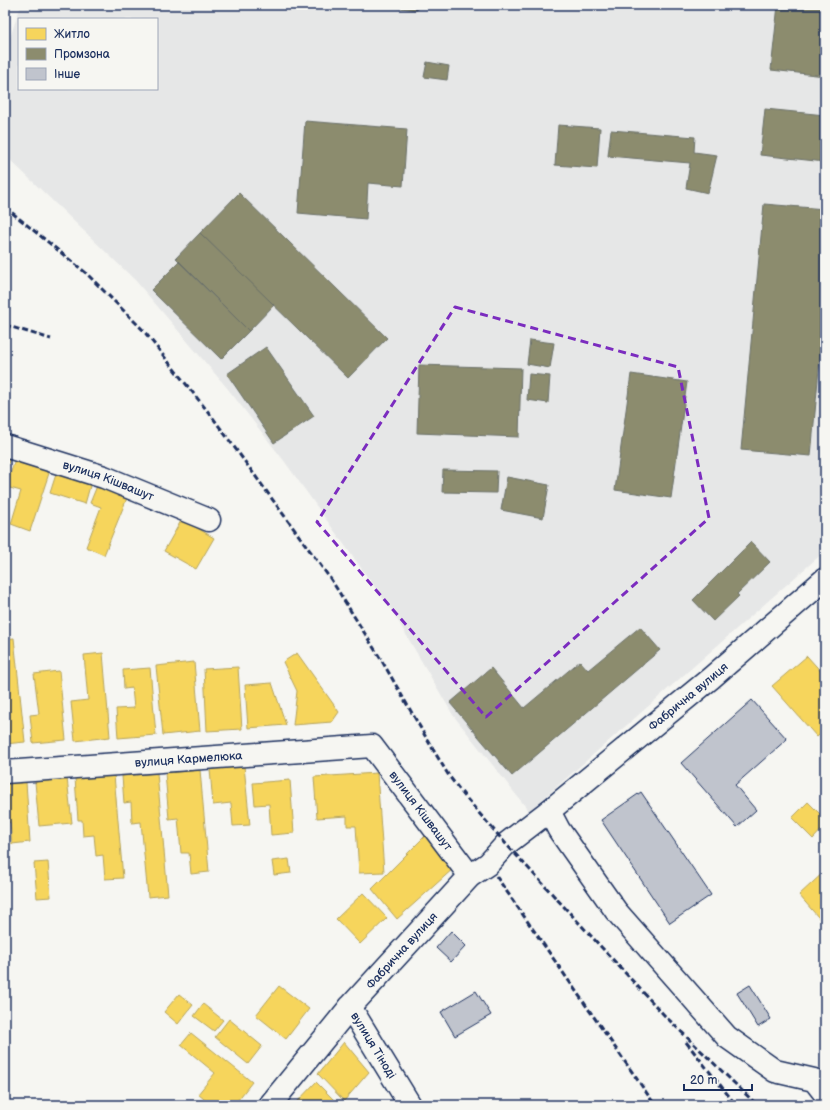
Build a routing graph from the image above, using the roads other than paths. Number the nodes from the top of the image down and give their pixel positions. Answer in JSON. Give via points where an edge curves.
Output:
{"nodes":[{"id":1,"x":5,"y":446,"type":"edge"},
{"id":2,"x":209,"y":520,"type":"dead end"},
{"id":3,"x":825,"y":579,"type":"edge"},
{"id":4,"x":372,"y":746,"type":"joint"},
{"id":5,"x":5,"y":772,"type":"edge"},
{"id":6,"x":549,"y":811,"type":"junction"},
{"id":7,"x":470,"y":876,"type":"junction"},
{"id":8,"x":350,"y":1007,"type":"junction"},
{"id":9,"x":825,"y":1094,"type":"edge"},
{"id":10,"x":270,"y":1105,"type":"edge"},
{"id":11,"x":410,"y":1105,"type":"edge"}],
"edges":[{"from":1,"to":2,"type":"street","name":"вулиця Кішвашут","via":[[104,477]]},
{"from":3,"to":6,"type":"street","name":"Фабрична вулиця","via":[[711,678]]},
{"from":4,"to":5,"type":"street","name":"вулиця Кармелюка"},
{"from":4,"to":7,"type":"street","name":"вулиця Кішвашут"},
{"from":6,"to":7,"type":"street","name":"Фабрична вулиця","via":[[506,844],[488,864]]},
{"from":6,"to":9,"type":"street","via":[[559,830],[616,911],[726,1037],[774,1071],[814,1080]]},
{"from":7,"to":8,"type":"street","name":"Фабрична вулиця"},
{"from":8,"to":10,"type":"street","name":"Фабрична вулиця"},
{"from":8,"to":11,"type":"street","name":"вулиця Тіноді"}]}
